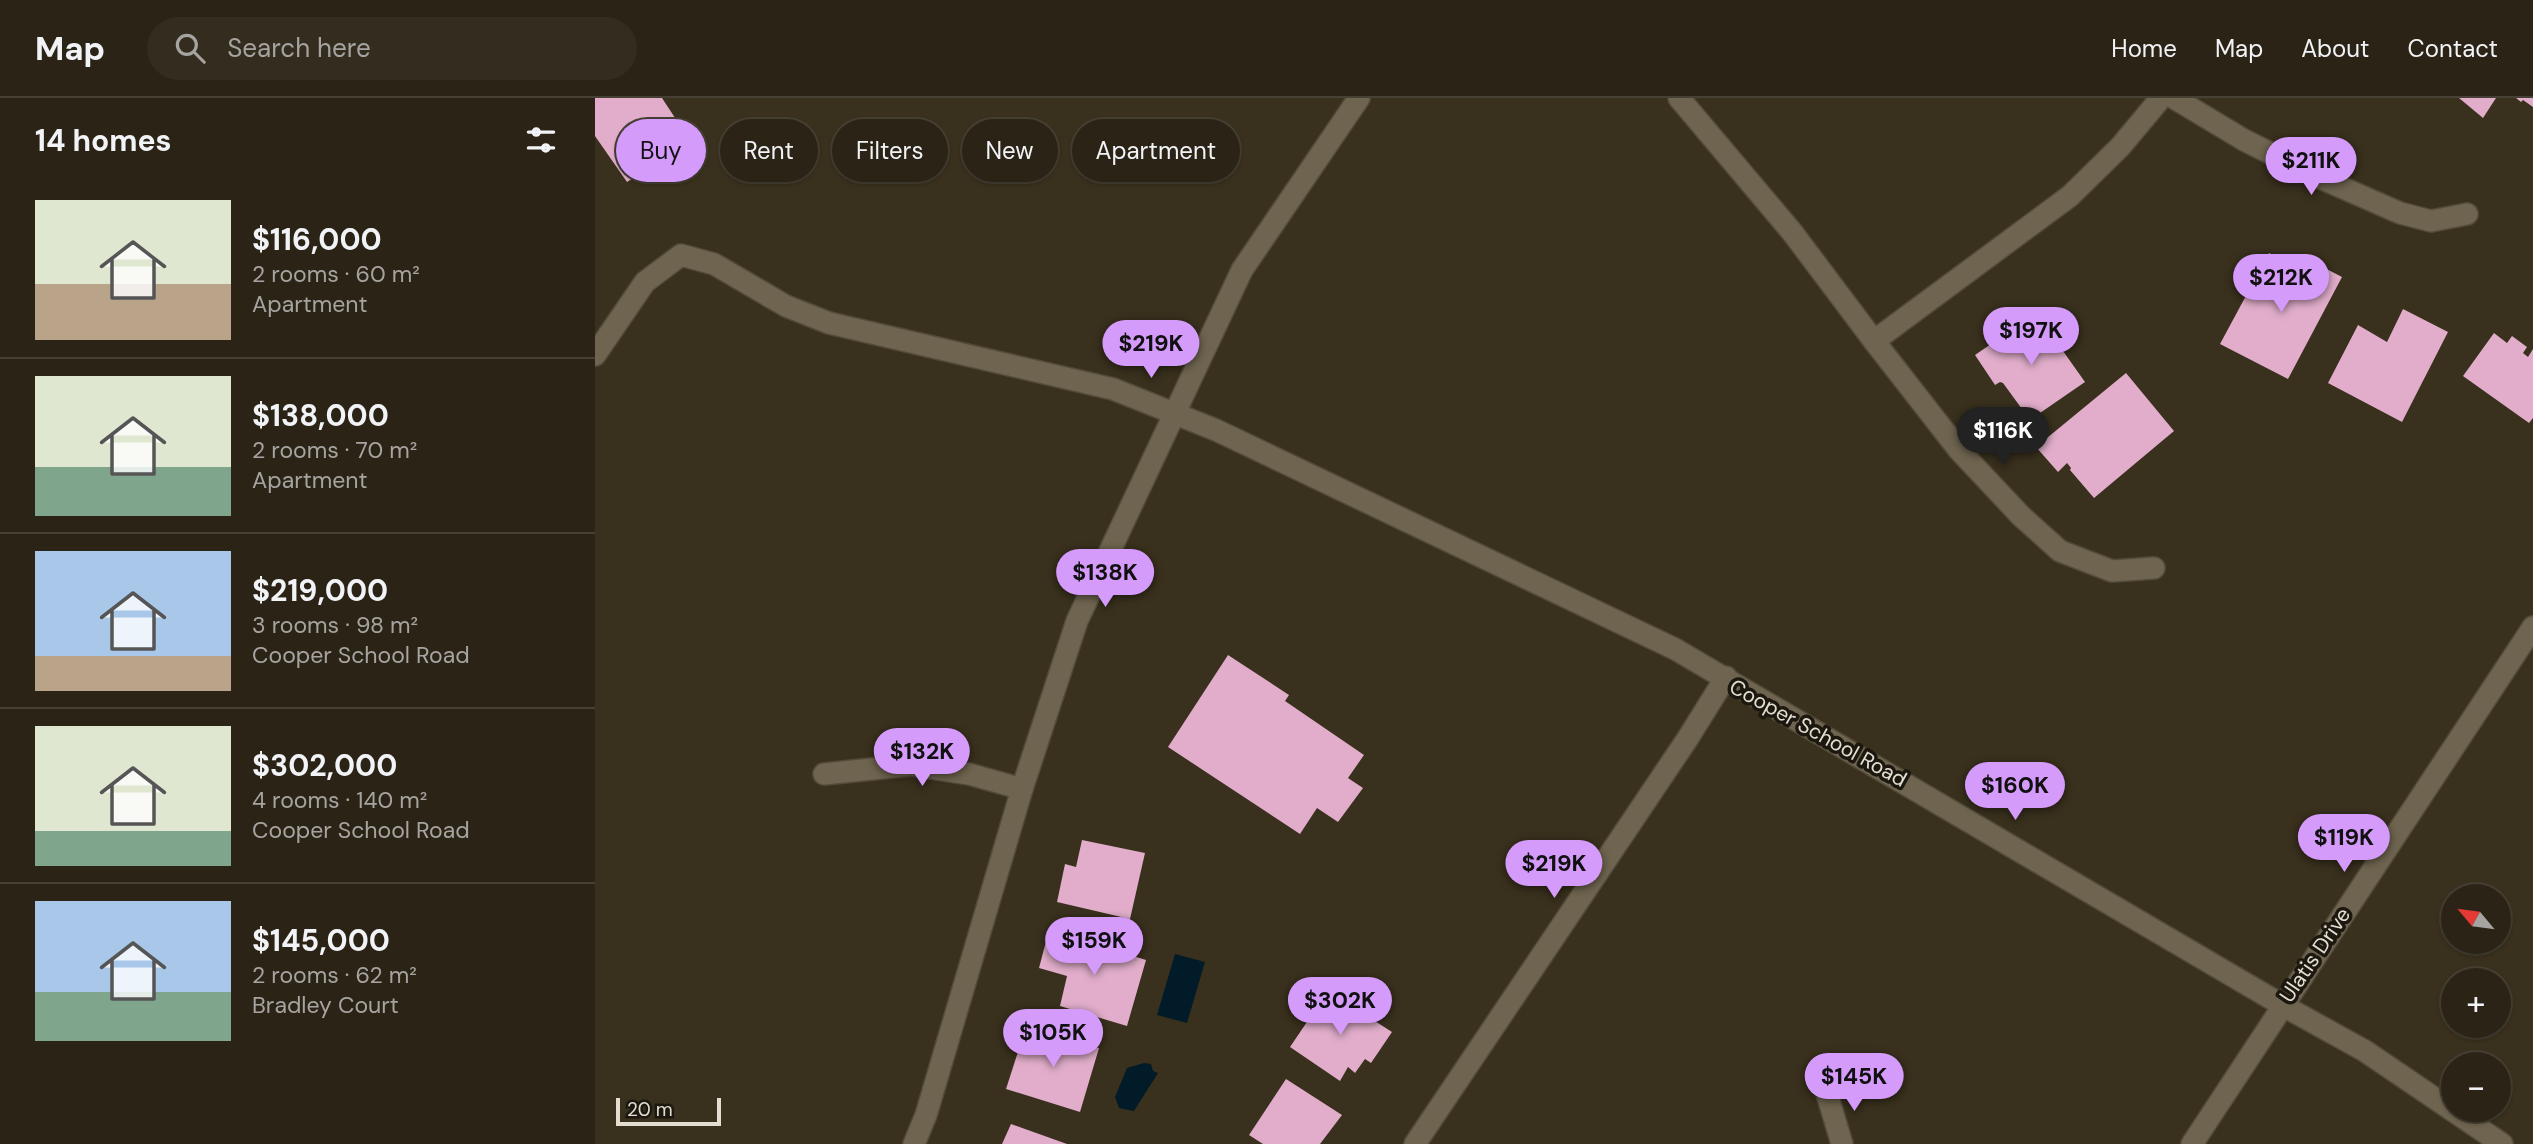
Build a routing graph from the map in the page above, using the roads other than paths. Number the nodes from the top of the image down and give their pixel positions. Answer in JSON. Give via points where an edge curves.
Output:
{"nodes":[{"id":1,"x":1359,"y":98,"type":"edge"},
{"id":2,"x":1679,"y":98,"type":"edge"},
{"id":3,"x":2161,"y":98,"type":"edge"},
{"id":4,"x":2174,"y":98,"type":"edge"},
{"id":5,"x":2467,"y":214,"type":"dead end"},
{"id":6,"x":1874,"y":341,"type":"junction"},
{"id":7,"x":595,"y":355,"type":"edge"},
{"id":8,"x":1174,"y":413,"type":"junction"},
{"id":9,"x":2154,"y":568,"type":"dead end"},
{"id":10,"x":2533,"y":627,"type":"edge"},
{"id":11,"x":1726,"y":677,"type":"junction"},
{"id":12,"x":824,"y":774,"type":"dead end"},
{"id":13,"x":1022,"y":789,"type":"junction"},
{"id":14,"x":2282,"y":1005,"type":"junction"},
{"id":15,"x":1827,"y":1094,"type":"dead end"},
{"id":16,"x":914,"y":1144,"type":"edge"},
{"id":17,"x":1415,"y":1144,"type":"edge"},
{"id":18,"x":1842,"y":1144,"type":"edge"},
{"id":19,"x":2192,"y":1144,"type":"edge"},
{"id":20,"x":2502,"y":1144,"type":"edge"}],
"edges":[{"from":1,"to":8,"type":"street","via":[[1242,270]]},
{"from":2,"to":6,"type":"street","via":[[1793,232]]},
{"from":3,"to":6,"type":"street","via":[[2070,196]]},
{"from":4,"to":5,"type":"street","via":[[2293,165],[2400,213],[2431,221]]},
{"from":6,"to":9,"type":"street","via":[[1959,450],[2060,551],[2112,571]]},
{"from":7,"to":8,"type":"street","via":[[645,282],[681,256],[714,264],[786,306],[829,323],[1113,389]]},
{"from":8,"to":11,"type":"street"},
{"from":8,"to":13,"type":"street","via":[[1077,621]]},
{"from":10,"to":14,"type":"street","name":"Ulatis Drive"},
{"from":11,"to":14,"type":"street","name":"Cooper School Road"},
{"from":11,"to":17,"type":"street","name":"Cooper School Road"},
{"from":12,"to":13,"type":"street","via":[[911,765]]},
{"from":13,"to":16,"type":"street"},
{"from":14,"to":19,"type":"street","name":"Ulatis Drive"},
{"from":14,"to":20,"type":"street","name":"Cooper School Road","via":[[2365,1051]]},
{"from":15,"to":18,"type":"street"}]}
